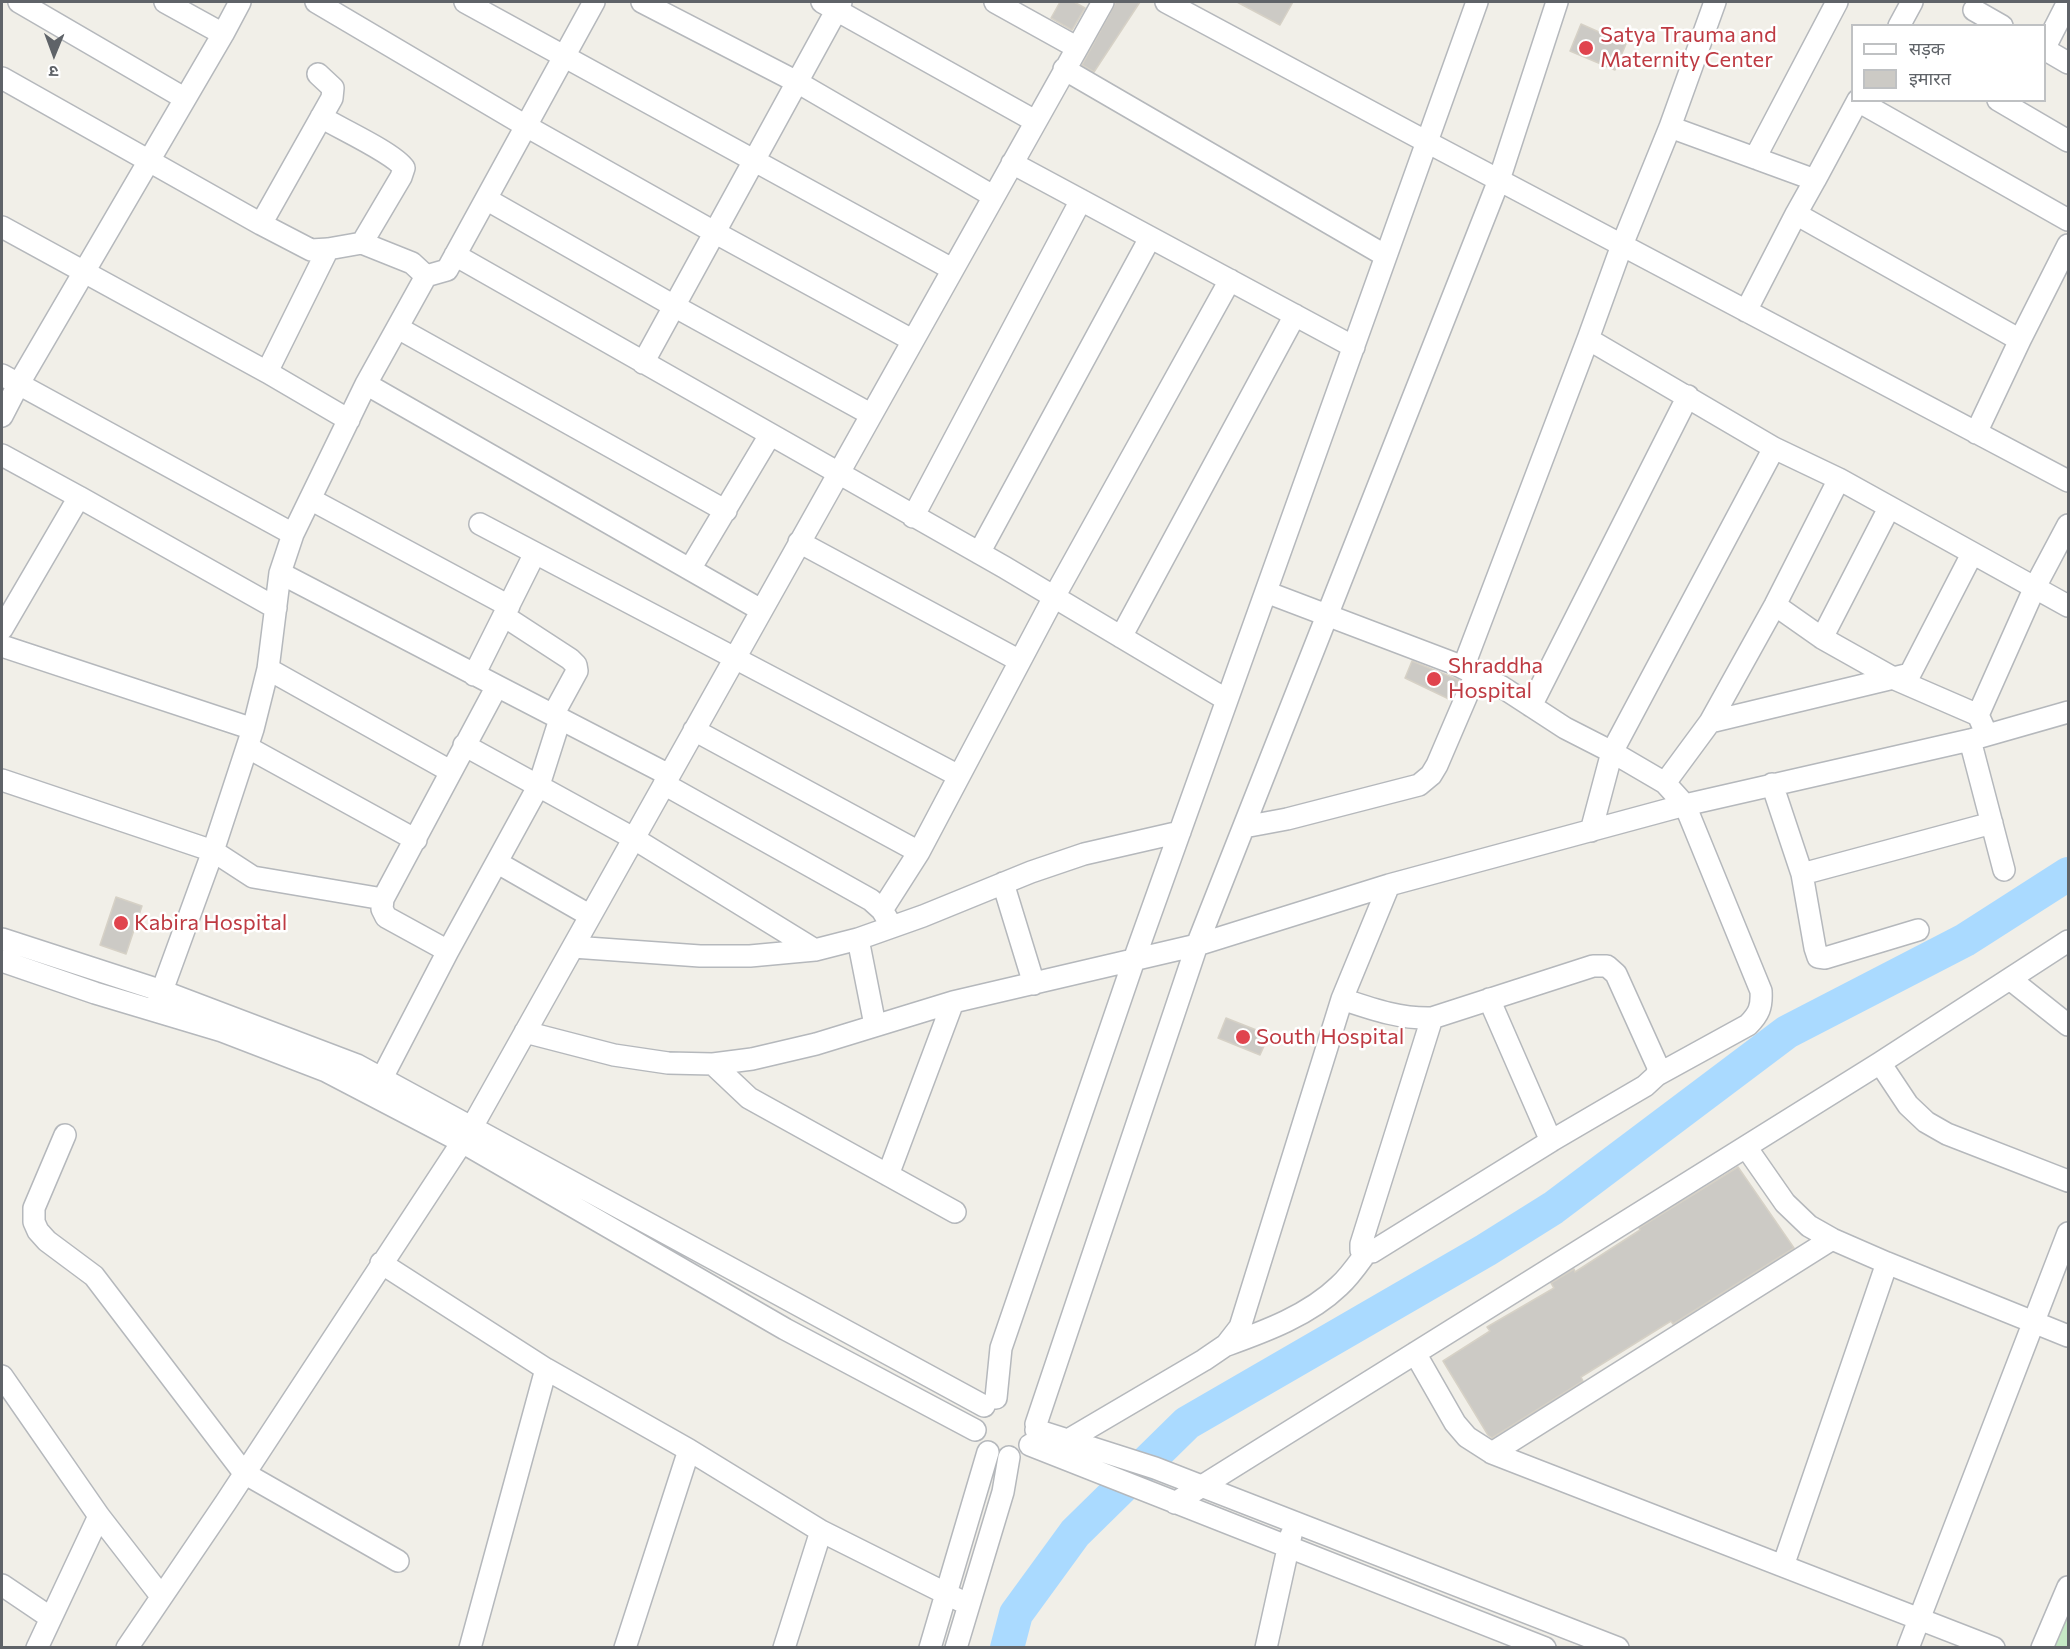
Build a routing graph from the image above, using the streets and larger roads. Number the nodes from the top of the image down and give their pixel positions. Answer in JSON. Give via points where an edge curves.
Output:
{"nodes":[{"id":1,"x":18,"y":2,"type":"edge"},
{"id":2,"x":165,"y":2,"type":"edge"},
{"id":3,"x":240,"y":2,"type":"edge"},
{"id":4,"x":316,"y":2,"type":"edge"},
{"id":5,"x":465,"y":2,"type":"edge"},
{"id":6,"x":594,"y":2,"type":"edge"},
{"id":7,"x":642,"y":2,"type":"edge"},
{"id":8,"x":995,"y":2,"type":"edge"},
{"id":9,"x":1103,"y":2,"type":"edge"},
{"id":10,"x":1167,"y":2,"type":"edge"},
{"id":11,"x":1477,"y":2,"type":"edge"},
{"id":12,"x":1557,"y":2,"type":"edge"},
{"id":13,"x":1715,"y":2,"type":"edge"},
{"id":14,"x":1836,"y":2,"type":"edge"},
{"id":15,"x":1912,"y":2,"type":"edge"},
{"id":16,"x":2068,"y":2,"type":"edge"},
{"id":17,"x":833,"y":4,"type":"edge"},
{"id":18,"x":1974,"y":10,"type":"dead end"},
{"id":19,"x":1900,"y":24,"type":"edge"},
{"id":20,"x":1998,"y":24,"type":"edge"},
{"id":21,"x":223,"y":34,"type":"junction"},
{"id":22,"x":2046,"y":45,"type":"edge"},
{"id":23,"x":1076,"y":47,"type":"junction"},
{"id":24,"x":2046,"y":50,"type":"edge"},
{"id":25,"x":564,"y":57,"type":"junction"},
{"id":26,"x":2068,"y":63,"type":"edge"},
{"id":27,"x":1064,"y":69,"type":"junction"},
{"id":28,"x":318,"y":74,"type":"dead end"},
{"id":29,"x":2,"y":78,"type":"edge"},
{"id":30,"x":797,"y":82,"type":"junction"},
{"id":31,"x":184,"y":98,"type":"junction"},
{"id":32,"x":1857,"y":102,"type":"edge"},
{"id":33,"x":1860,"y":102,"type":"edge"},
{"id":34,"x":2001,"y":102,"type":"edge"},
{"id":35,"x":321,"y":117,"type":"junction"},
{"id":36,"x":1035,"y":121,"type":"junction"},
{"id":37,"x":526,"y":126,"type":"junction"},
{"id":38,"x":1670,"y":127,"type":"junction"},
{"id":39,"x":2068,"y":141,"type":"edge"},
{"id":40,"x":1427,"y":142,"type":"junction"},
{"id":41,"x":1755,"y":158,"type":"junction"},
{"id":42,"x":754,"y":159,"type":"junction"},
{"id":43,"x":148,"y":162,"type":"junction"},
{"id":44,"x":1012,"y":163,"type":"junction"},
{"id":45,"x":1499,"y":180,"type":"junction"},
{"id":46,"x":1815,"y":180,"type":"junction"},
{"id":47,"x":993,"y":196,"type":"junction"},
{"id":48,"x":486,"y":199,"type":"junction"},
{"id":49,"x":1081,"y":200,"type":"junction"},
{"id":50,"x":1796,"y":213,"type":"junction"},
{"id":51,"x":2068,"y":220,"type":"edge"},
{"id":52,"x":261,"y":224,"type":"junction"},
{"id":53,"x":2,"y":226,"type":"edge"},
{"id":54,"x":714,"y":232,"type":"junction"},
{"id":55,"x":1150,"y":238,"type":"junction"},
{"id":56,"x":362,"y":243,"type":"junction"},
{"id":57,"x":1622,"y":245,"type":"junction"},
{"id":58,"x":2068,"y":245,"type":"edge"},
{"id":59,"x":328,"y":249,"type":"junction"},
{"id":60,"x":455,"y":255,"type":"junction"},
{"id":61,"x":1386,"y":256,"type":"junction"},
{"id":62,"x":952,"y":269,"type":"junction"},
{"id":63,"x":83,"y":273,"type":"junction"},
{"id":64,"x":426,"y":276,"type":"junction"},
{"id":65,"x":1230,"y":280,"type":"junction"},
{"id":66,"x":674,"y":306,"type":"junction"},
{"id":67,"x":1746,"y":310,"type":"junction"},
{"id":68,"x":1295,"y":315,"type":"junction"},
{"id":69,"x":398,"y":328,"type":"junction"},
{"id":70,"x":1588,"y":339,"type":"junction"},
{"id":71,"x":912,"y":340,"type":"junction"},
{"id":72,"x":2020,"y":340,"type":"junction"},
{"id":73,"x":1354,"y":347,"type":"junction"},
{"id":74,"x":643,"y":363,"type":"junction"},
{"id":75,"x":267,"y":372,"type":"junction"},
{"id":76,"x":10,"y":380,"type":"edge"},
{"id":77,"x":366,"y":384,"type":"junction"},
{"id":78,"x":1688,"y":396,"type":"junction"},
{"id":79,"x":2,"y":416,"type":"edge"},
{"id":80,"x":870,"y":416,"type":"junction"},
{"id":81,"x":349,"y":420,"type":"junction"},
{"id":82,"x":1976,"y":432,"type":"junction"},
{"id":83,"x":770,"y":435,"type":"junction"},
{"id":84,"x":1774,"y":448,"type":"junction"},
{"id":85,"x":2,"y":455,"type":"edge"},
{"id":86,"x":837,"y":474,"type":"junction"},
{"id":87,"x":2066,"y":474,"type":"edge"},
{"id":88,"x":1839,"y":479,"type":"junction"},
{"id":89,"x":79,"y":497,"type":"junction"},
{"id":90,"x":310,"y":500,"type":"junction"},
{"id":91,"x":1889,"y":508,"type":"junction"},
{"id":92,"x":726,"y":510,"type":"junction"},
{"id":93,"x":913,"y":517,"type":"junction"},
{"id":94,"x":480,"y":524,"type":"dead end"},
{"id":95,"x":2068,"y":525,"type":"edge"},
{"id":96,"x":293,"y":534,"type":"junction"},
{"id":97,"x":800,"y":542,"type":"junction"},
{"id":98,"x":535,"y":553,"type":"junction"},
{"id":99,"x":979,"y":553,"type":"junction"},
{"id":100,"x":1972,"y":554,"type":"junction"},
{"id":101,"x":690,"y":569,"type":"junction"},
{"id":102,"x":280,"y":573,"type":"junction"},
{"id":103,"x":2035,"y":587,"type":"junction"},
{"id":104,"x":1266,"y":592,"type":"junction"},
{"id":105,"x":1054,"y":597,"type":"junction"},
{"id":106,"x":1774,"y":605,"type":"junction"},
{"id":107,"x":2068,"y":606,"type":"edge"},
{"id":108,"x":276,"y":608,"type":"junction"},
{"id":109,"x":761,"y":610,"type":"junction"},
{"id":110,"x":506,"y":611,"type":"junction"},
{"id":111,"x":1328,"y":615,"type":"junction"},
{"id":112,"x":2,"y":629,"type":"edge"},
{"id":113,"x":1121,"y":637,"type":"junction"},
{"id":114,"x":1822,"y":638,"type":"junction"},
{"id":115,"x":2,"y":646,"type":"edge"},
{"id":116,"x":735,"y":657,"type":"junction"},
{"id":117,"x":1020,"y":661,"type":"junction"},
{"id":118,"x":268,"y":669,"type":"junction"},
{"id":119,"x":1470,"y":671,"type":"junction"},
{"id":120,"x":474,"y":675,"type":"junction"},
{"id":121,"x":1895,"y":679,"type":"junction"},
{"id":122,"x":497,"y":686,"type":"junction"},
{"id":123,"x":1227,"y":700,"type":"junction"},
{"id":124,"x":1531,"y":706,"type":"junction"},
{"id":125,"x":2068,"y":712,"type":"edge"},
{"id":126,"x":1978,"y":715,"type":"junction"},
{"id":127,"x":557,"y":717,"type":"junction"},
{"id":128,"x":1710,"y":722,"type":"junction"},
{"id":129,"x":694,"y":730,"type":"junction"},
{"id":130,"x":1979,"y":737,"type":"junction"},
{"id":131,"x":250,"y":738,"type":"junction"},
{"id":132,"x":464,"y":745,"type":"junction"},
{"id":133,"x":1612,"y":752,"type":"junction"},
{"id":134,"x":450,"y":771,"type":"junction"},
{"id":135,"x":959,"y":776,"type":"junction"},
{"id":136,"x":666,"y":779,"type":"junction"},
{"id":137,"x":2,"y":780,"type":"edge"},
{"id":138,"x":1665,"y":783,"type":"junction"},
{"id":139,"x":1772,"y":784,"type":"junction"},
{"id":140,"x":539,"y":785,"type":"junction"},
{"id":141,"x":1685,"y":805,"type":"junction"},
{"id":142,"x":1992,"y":823,"type":"junction"},
{"id":143,"x":1244,"y":827,"type":"junction"},
{"id":144,"x":1592,"y":831,"type":"junction"},
{"id":145,"x":1180,"y":832,"type":"junction"},
{"id":146,"x":633,"y":838,"type":"junction"},
{"id":147,"x":416,"y":840,"type":"junction"},
{"id":148,"x":213,"y":851,"type":"junction"},
{"id":149,"x":919,"y":852,"type":"junction"},
{"id":150,"x":498,"y":863,"type":"junction"},
{"id":151,"x":2004,"y":870,"type":"dead end"},
{"id":152,"x":1802,"y":874,"type":"junction"},
{"id":153,"x":1003,"y":884,"type":"junction"},
{"id":154,"x":1389,"y":885,"type":"junction"},
{"id":155,"x":382,"y":899,"type":"junction"},
{"id":156,"x":590,"y":915,"type":"junction"},
{"id":157,"x":886,"y":918,"type":"junction"},
{"id":158,"x":1918,"y":930,"type":"dead end"},
{"id":159,"x":2,"y":939,"type":"edge"},
{"id":160,"x":858,"y":939,"type":"junction"},
{"id":161,"x":2068,"y":941,"type":"edge"},
{"id":162,"x":1197,"y":945,"type":"junction"},
{"id":163,"x":573,"y":946,"type":"junction"},
{"id":164,"x":815,"y":950,"type":"junction"},
{"id":165,"x":448,"y":951,"type":"junction"},
{"id":166,"x":1134,"y":961,"type":"junction"},
{"id":167,"x":2,"y":962,"type":"edge"},
{"id":168,"x":2010,"y":979,"type":"junction"},
{"id":169,"x":1034,"y":984,"type":"junction"},
{"id":170,"x":1341,"y":999,"type":"junction"},
{"id":171,"x":1489,"y":999,"type":"junction"},
{"id":172,"x":158,"y":1001,"type":"junction"},
{"id":173,"x":953,"y":1002,"type":"junction"},
{"id":174,"x":1432,"y":1018,"type":"junction"},
{"id":175,"x":2068,"y":1024,"type":"edge"},
{"id":176,"x":875,"y":1025,"type":"junction"},
{"id":177,"x":525,"y":1032,"type":"junction"},
{"id":178,"x":1880,"y":1063,"type":"junction"},
{"id":179,"x":713,"y":1064,"type":"junction"},
{"id":180,"x":1657,"y":1076,"type":"junction"},
{"id":181,"x":382,"y":1078,"type":"junction"},
{"id":182,"x":467,"y":1134,"type":"junction"},
{"id":183,"x":65,"y":1135,"type":"dead end"},
{"id":184,"x":1551,"y":1141,"type":"junction"},
{"id":185,"x":1746,"y":1147,"type":"junction"},
{"id":186,"x":888,"y":1175,"type":"junction"},
{"id":187,"x":2068,"y":1181,"type":"edge"},
{"id":188,"x":955,"y":1212,"type":"dead end"},
{"id":189,"x":2068,"y":1233,"type":"edge"},
{"id":190,"x":1832,"y":1239,"type":"junction"},
{"id":191,"x":1366,"y":1253,"type":"junction"},
{"id":192,"x":381,"y":1263,"type":"junction"},
{"id":193,"x":1887,"y":1263,"type":"junction"},
{"id":194,"x":2034,"y":1322,"type":"junction"},
{"id":195,"x":2068,"y":1336,"type":"edge"},
{"id":196,"x":1226,"y":1345,"type":"junction"},
{"id":197,"x":1415,"y":1353,"type":"junction"},
{"id":198,"x":546,"y":1369,"type":"junction"},
{"id":199,"x":2,"y":1376,"type":"edge"},
{"id":200,"x":1004,"y":1401,"type":"junction"},
{"id":201,"x":975,"y":1430,"type":"junction"},
{"id":202,"x":1034,"y":1433,"type":"junction"},
{"id":203,"x":1068,"y":1440,"type":"junction"},
{"id":204,"x":689,"y":1450,"type":"junction"},
{"id":205,"x":988,"y":1452,"type":"junction"},
{"id":206,"x":1492,"y":1453,"type":"junction"},
{"id":207,"x":1009,"y":1457,"type":"junction"},
{"id":208,"x":244,"y":1473,"type":"junction"},
{"id":209,"x":1202,"y":1486,"type":"junction"},
{"id":210,"x":1175,"y":1503,"type":"junction"},
{"id":211,"x":99,"y":1516,"type":"junction"},
{"id":212,"x":1294,"y":1522,"type":"junction"},
{"id":213,"x":820,"y":1531,"type":"junction"},
{"id":214,"x":1288,"y":1548,"type":"junction"},
{"id":215,"x":399,"y":1561,"type":"dead end"},
{"id":216,"x":1784,"y":1566,"type":"junction"},
{"id":217,"x":2,"y":1585,"type":"edge"},
{"id":218,"x":2068,"y":1587,"type":"edge"},
{"id":219,"x":946,"y":1594,"type":"junction"},
{"id":220,"x":161,"y":1596,"type":"junction"},
{"id":221,"x":969,"y":1605,"type":"junction"},
{"id":222,"x":51,"y":1618,"type":"junction"},
{"id":223,"x":1918,"y":1619,"type":"junction"},
{"id":224,"x":1547,"y":1620,"type":"junction"},
{"id":225,"x":1540,"y":1646,"type":"edge"},
{"id":226,"x":37,"y":1647,"type":"edge"},
{"id":227,"x":127,"y":1647,"type":"edge"},
{"id":228,"x":470,"y":1647,"type":"edge"},
{"id":229,"x":625,"y":1647,"type":"edge"},
{"id":230,"x":783,"y":1647,"type":"edge"},
{"id":231,"x":930,"y":1647,"type":"edge"},
{"id":232,"x":956,"y":1647,"type":"edge"},
{"id":233,"x":1266,"y":1647,"type":"edge"},
{"id":234,"x":1618,"y":1647,"type":"edge"},
{"id":235,"x":1908,"y":1647,"type":"edge"},
{"id":236,"x":1994,"y":1647,"type":"edge"},
{"id":237,"x":2042,"y":1647,"type":"edge"}],
"edges":[{"from":1,"to":31,"type":"street"},
{"from":2,"to":21,"type":"street"},
{"from":3,"to":21,"type":"street"},
{"from":4,"to":37,"type":"street"},
{"from":5,"to":25,"type":"street"},
{"from":6,"to":25,"type":"street"},
{"from":7,"to":30,"type":"street"},
{"from":8,"to":23,"type":"street"},
{"from":9,"to":23,"type":"street"},
{"from":10,"to":40,"type":"street"},
{"from":11,"to":40,"type":"street"},
{"from":12,"to":45,"type":"street"},
{"from":13,"to":38,"type":"street"},
{"from":14,"to":41,"type":"street"},
{"from":15,"to":19,"type":"street"},
{"from":16,"to":22,"type":"street"},
{"from":17,"to":30,"type":"street"},
{"from":17,"to":36,"type":"street"},
{"from":18,"to":20,"type":"street"},
{"from":21,"to":31,"type":"street"},
{"from":23,"to":27,"type":"street"},
{"from":24,"to":26,"type":"street"},
{"from":25,"to":37,"type":"street"},
{"from":25,"to":42,"type":"street"},
{"from":27,"to":36,"type":"street"},
{"from":27,"to":61,"type":"street"},
{"from":28,"to":35,"type":"street","via":[[333,88]]},
{"from":29,"to":43,"type":"street"},
{"from":30,"to":42,"type":"street"},
{"from":30,"to":47,"type":"street"},
{"from":31,"to":43,"type":"street"},
{"from":32,"to":46,"type":"street"},
{"from":33,"to":51,"type":"street"},
{"from":34,"to":39,"type":"street"},
{"from":35,"to":52,"type":"street"},
{"from":35,"to":56,"type":"street","via":[[387,154],[404,168]]},
{"from":36,"to":44,"type":"street"},
{"from":37,"to":48,"type":"street"},
{"from":37,"to":54,"type":"street"},
{"from":38,"to":41,"type":"street"},
{"from":38,"to":57,"type":"street"},
{"from":40,"to":45,"type":"street"},
{"from":40,"to":61,"type":"street"},
{"from":41,"to":46,"type":"street"},
{"from":42,"to":54,"type":"street"},
{"from":42,"to":62,"type":"street"},
{"from":43,"to":52,"type":"street"},
{"from":43,"to":63,"type":"street"},
{"from":44,"to":47,"type":"street"},
{"from":44,"to":49,"type":"street"},
{"from":45,"to":57,"type":"street"},
{"from":45,"to":111,"type":"street"},
{"from":46,"to":50,"type":"street"},
{"from":47,"to":62,"type":"street"},
{"from":48,"to":60,"type":"street"},
{"from":48,"to":66,"type":"street"},
{"from":49,"to":55,"type":"street"},
{"from":49,"to":93,"type":"street"},
{"from":50,"to":67,"type":"street"},
{"from":50,"to":72,"type":"street"},
{"from":52,"to":59,"type":"street","via":[[311,250]]},
{"from":53,"to":63,"type":"street"},
{"from":54,"to":66,"type":"street"},
{"from":54,"to":71,"type":"street"},
{"from":55,"to":65,"type":"street"},
{"from":55,"to":99,"type":"street"},
{"from":56,"to":59,"type":"street"},
{"from":56,"to":64,"type":"street","via":[[412,263]]},
{"from":57,"to":67,"type":"street"},
{"from":57,"to":70,"type":"street"},
{"from":58,"to":72,"type":"street"},
{"from":59,"to":75,"type":"street"},
{"from":60,"to":64,"type":"street","via":[[447,270]]},
{"from":60,"to":74,"type":"street"},
{"from":61,"to":73,"type":"street"},
{"from":62,"to":71,"type":"street"},
{"from":63,"to":75,"type":"street"},
{"from":63,"to":76,"type":"street"},
{"from":64,"to":69,"type":"street"},
{"from":65,"to":68,"type":"street"},
{"from":65,"to":105,"type":"street"},
{"from":66,"to":74,"type":"street"},
{"from":66,"to":80,"type":"street"},
{"from":67,"to":82,"type":"street"},
{"from":68,"to":73,"type":"street"},
{"from":68,"to":113,"type":"street"},
{"from":69,"to":77,"type":"street"},
{"from":69,"to":92,"type":"street"},
{"from":70,"to":78,"type":"street"},
{"from":70,"to":119,"type":"street"},
{"from":71,"to":80,"type":"street"},
{"from":72,"to":82,"type":"street"},
{"from":73,"to":104,"type":"street"},
{"from":74,"to":83,"type":"street"},
{"from":75,"to":81,"type":"street"},
{"from":76,"to":79,"type":"street"},
{"from":76,"to":96,"type":"street"},
{"from":77,"to":81,"type":"street"},
{"from":77,"to":101,"type":"street"},
{"from":78,"to":84,"type":"street"},
{"from":78,"to":124,"type":"street"},
{"from":80,"to":86,"type":"street"},
{"from":81,"to":90,"type":"street"},
{"from":82,"to":87,"type":"street"},
{"from":83,"to":86,"type":"street"},
{"from":83,"to":92,"type":"street"},
{"from":84,"to":88,"type":"street"},
{"from":84,"to":133,"type":"street"},
{"from":85,"to":89,"type":"street"},
{"from":86,"to":93,"type":"street"},
{"from":86,"to":97,"type":"street"},
{"from":88,"to":91,"type":"street"},
{"from":88,"to":106,"type":"street"},
{"from":89,"to":108,"type":"street"},
{"from":89,"to":112,"type":"street"},
{"from":90,"to":96,"type":"street"},
{"from":90,"to":110,"type":"street"},
{"from":91,"to":100,"type":"street"},
{"from":91,"to":114,"type":"street"},
{"from":92,"to":101,"type":"street"},
{"from":93,"to":99,"type":"street"},
{"from":94,"to":98,"type":"street"},
{"from":95,"to":103,"type":"street"},
{"from":96,"to":102,"type":"street"},
{"from":97,"to":109,"type":"street"},
{"from":97,"to":117,"type":"street"},
{"from":98,"to":110,"type":"street"},
{"from":98,"to":116,"type":"street"},
{"from":99,"to":105,"type":"street"},
{"from":100,"to":103,"type":"street"},
{"from":100,"to":121,"type":"street","via":[[1910,674]]},
{"from":101,"to":109,"type":"street"},
{"from":102,"to":108,"type":"street"},
{"from":102,"to":120,"type":"street"},
{"from":103,"to":107,"type":"street"},
{"from":103,"to":126,"type":"street"},
{"from":104,"to":111,"type":"street"},
{"from":104,"to":123,"type":"street"},
{"from":105,"to":113,"type":"street"},
{"from":105,"to":117,"type":"street"},
{"from":106,"to":114,"type":"street"},
{"from":106,"to":128,"type":"street"},
{"from":108,"to":118,"type":"street"},
{"from":109,"to":116,"type":"street"},
{"from":110,"to":120,"type":"street"},
{"from":110,"to":127,"type":"street","via":[[576,665]]},
{"from":111,"to":119,"type":"street"},
{"from":111,"to":143,"type":"street"},
{"from":113,"to":123,"type":"street"},
{"from":114,"to":121,"type":"street"},
{"from":115,"to":131,"type":"street"},
{"from":116,"to":129,"type":"street"},
{"from":116,"to":135,"type":"street"},
{"from":117,"to":135,"type":"street"},
{"from":118,"to":131,"type":"street"},
{"from":118,"to":134,"type":"street"},
{"from":119,"to":124,"type":"street"},
{"from":119,"to":143,"type":"street","via":[[1437,765],[1419,784]]},
{"from":120,"to":122,"type":"street"},
{"from":121,"to":126,"type":"street"},
{"from":121,"to":128,"type":"street"},
{"from":122,"to":127,"type":"street"},
{"from":122,"to":132,"type":"street"},
{"from":123,"to":145,"type":"street"},
{"from":124,"to":133,"type":"street"},
{"from":125,"to":130,"type":"street"},
{"from":126,"to":130,"type":"street"},
{"from":127,"to":136,"type":"street"},
{"from":127,"to":140,"type":"street"},
{"from":128,"to":138,"type":"street"},
{"from":129,"to":136,"type":"street"},
{"from":129,"to":149,"type":"street"},
{"from":130,"to":139,"type":"street"},
{"from":130,"to":142,"type":"street"},
{"from":131,"to":147,"type":"street"},
{"from":131,"to":148,"type":"street"},
{"from":132,"to":134,"type":"street"},
{"from":132,"to":140,"type":"street"},
{"from":133,"to":138,"type":"street"},
{"from":133,"to":144,"type":"street"},
{"from":134,"to":147,"type":"street"},
{"from":135,"to":149,"type":"street"},
{"from":136,"to":146,"type":"street"},
{"from":136,"to":157,"type":"street","via":[[871,900]]},
{"from":137,"to":148,"type":"street"},
{"from":138,"to":141,"type":"street"},
{"from":139,"to":141,"type":"street"},
{"from":139,"to":152,"type":"street"},
{"from":140,"to":146,"type":"street"},
{"from":140,"to":150,"type":"street"},
{"from":141,"to":144,"type":"street"},
{"from":141,"to":180,"type":"street","via":[[1761,992],[1762,1004],[1748,1025]]},
{"from":142,"to":151,"type":"street"},
{"from":142,"to":152,"type":"street"},
{"from":143,"to":162,"type":"street"},
{"from":144,"to":154,"type":"street"},
{"from":145,"to":153,"type":"street","via":[[1084,854]]},
{"from":145,"to":166,"type":"street"},
{"from":146,"to":156,"type":"street"},
{"from":146,"to":164,"type":"street"},
{"from":147,"to":155,"type":"street"},
{"from":148,"to":155,"type":"street","via":[[253,877]]},
{"from":148,"to":172,"type":"street"},
{"from":149,"to":157,"type":"street","via":[[894,893]]},
{"from":150,"to":156,"type":"street"},
{"from":150,"to":165,"type":"street"},
{"from":152,"to":158,"type":"street","via":[[1816,954],[1822,959]]},
{"from":153,"to":157,"type":"street","via":[[923,916]]},
{"from":153,"to":169,"type":"street"},
{"from":154,"to":162,"type":"street"},
{"from":154,"to":170,"type":"street"},
{"from":155,"to":165,"type":"street","via":[[386,917]]},
{"from":156,"to":163,"type":"street"},
{"from":157,"to":160,"type":"street"},
{"from":159,"to":172,"type":"street"},
{"from":160,"to":164,"type":"street"},
{"from":160,"to":176,"type":"street"},
{"from":161,"to":168,"type":"street"},
{"from":162,"to":166,"type":"street"},
{"from":162,"to":202,"type":"street"},
{"from":163,"to":164,"type":"street","via":[[700,956]]},
{"from":163,"to":177,"type":"street"},
{"from":165,"to":181,"type":"street"},
{"from":166,"to":169,"type":"street"},
{"from":166,"to":200,"type":"street","via":[[1001,1348]]},
{"from":167,"to":172,"type":"street"},
{"from":168,"to":175,"type":"street"},
{"from":168,"to":178,"type":"street"},
{"from":169,"to":173,"type":"street"},
{"from":170,"to":174,"type":"street","via":[[1388,1015]]},
{"from":170,"to":196,"type":"street","via":[[1240,1327]]},
{"from":171,"to":174,"type":"street"},
{"from":171,"to":180,"type":"street","via":[[1593,966],[1607,966],[1616,974],[1658,1066]]},
{"from":171,"to":184,"type":"street"},
{"from":172,"to":181,"type":"street","via":[[357,1065]]},
{"from":172,"to":182,"type":"street"},
{"from":173,"to":176,"type":"street"},
{"from":173,"to":186,"type":"street"},
{"from":174,"to":191,"type":"street","via":[[1361,1244]]},
{"from":176,"to":179,"type":"street","via":[[763,1057]]},
{"from":177,"to":179,"type":"street","via":[[614,1055],[668,1063]]},
{"from":177,"to":182,"type":"street"},
{"from":178,"to":185,"type":"street"},
{"from":178,"to":187,"type":"street","via":[[1908,1105],[1926,1122],[1947,1134]]},
{"from":179,"to":186,"type":"street","via":[[749,1098]]},
{"from":180,"to":184,"type":"street"},
{"from":181,"to":182,"type":"street"},
{"from":182,"to":192,"type":"street"},
{"from":182,"to":200,"type":"street"},
{"from":182,"to":201,"type":"street","via":[[785,1329]]},
{"from":183,"to":208,"type":"street","via":[[34,1208],[38,1231],[94,1276]]},
{"from":184,"to":191,"type":"street"},
{"from":185,"to":190,"type":"street","via":[[1785,1203],[1809,1226]]},
{"from":185,"to":197,"type":"street"},
{"from":186,"to":188,"type":"street"},
{"from":189,"to":194,"type":"street"},
{"from":190,"to":193,"type":"street"},
{"from":190,"to":206,"type":"street"},
{"from":191,"to":196,"type":"street","via":[[1324,1298],[1271,1328]]},
{"from":192,"to":198,"type":"street"},
{"from":192,"to":208,"type":"street"},
{"from":193,"to":194,"type":"street"},
{"from":193,"to":216,"type":"street"},
{"from":194,"to":195,"type":"street"},
{"from":194,"to":223,"type":"street"},
{"from":196,"to":203,"type":"street"},
{"from":197,"to":206,"type":"street","via":[[1455,1423],[1467,1437]]},
{"from":197,"to":209,"type":"street"},
{"from":198,"to":204,"type":"street"},
{"from":198,"to":228,"type":"street"},
{"from":199,"to":211,"type":"street"},
{"from":200,"to":201,"type":"street","via":[[977,1417]]},
{"from":200,"to":202,"type":"street","via":[[1032,1412]]},
{"from":201,"to":205,"type":"street"},
{"from":202,"to":203,"type":"street"},
{"from":202,"to":207,"type":"street","via":[[1017,1455]]},
{"from":202,"to":210,"type":"street","via":[[1075,1462]]},
{"from":203,"to":209,"type":"street"},
{"from":204,"to":213,"type":"street"},
{"from":204,"to":229,"type":"street"},
{"from":205,"to":207,"type":"street"},
{"from":205,"to":219,"type":"street"},
{"from":206,"to":216,"type":"street"},
{"from":207,"to":221,"type":"street","via":[[1003,1492]]},
{"from":208,"to":215,"type":"street"},
{"from":208,"to":220,"type":"street"},
{"from":209,"to":210,"type":"street"},
{"from":209,"to":212,"type":"street"},
{"from":210,"to":214,"type":"street"},
{"from":211,"to":220,"type":"street"},
{"from":211,"to":222,"type":"street"},
{"from":212,"to":214,"type":"street"},
{"from":212,"to":224,"type":"street"},
{"from":213,"to":219,"type":"street"},
{"from":213,"to":230,"type":"street"},
{"from":214,"to":225,"type":"street"},
{"from":214,"to":233,"type":"street"},
{"from":216,"to":223,"type":"street"},
{"from":217,"to":222,"type":"street"},
{"from":218,"to":237,"type":"street"},
{"from":219,"to":221,"type":"street"},
{"from":219,"to":231,"type":"street"},
{"from":220,"to":227,"type":"street"},
{"from":221,"to":232,"type":"street"},
{"from":222,"to":226,"type":"street"},
{"from":223,"to":235,"type":"street"},
{"from":223,"to":236,"type":"street"},
{"from":224,"to":225,"type":"street"},
{"from":224,"to":234,"type":"street"}]}
